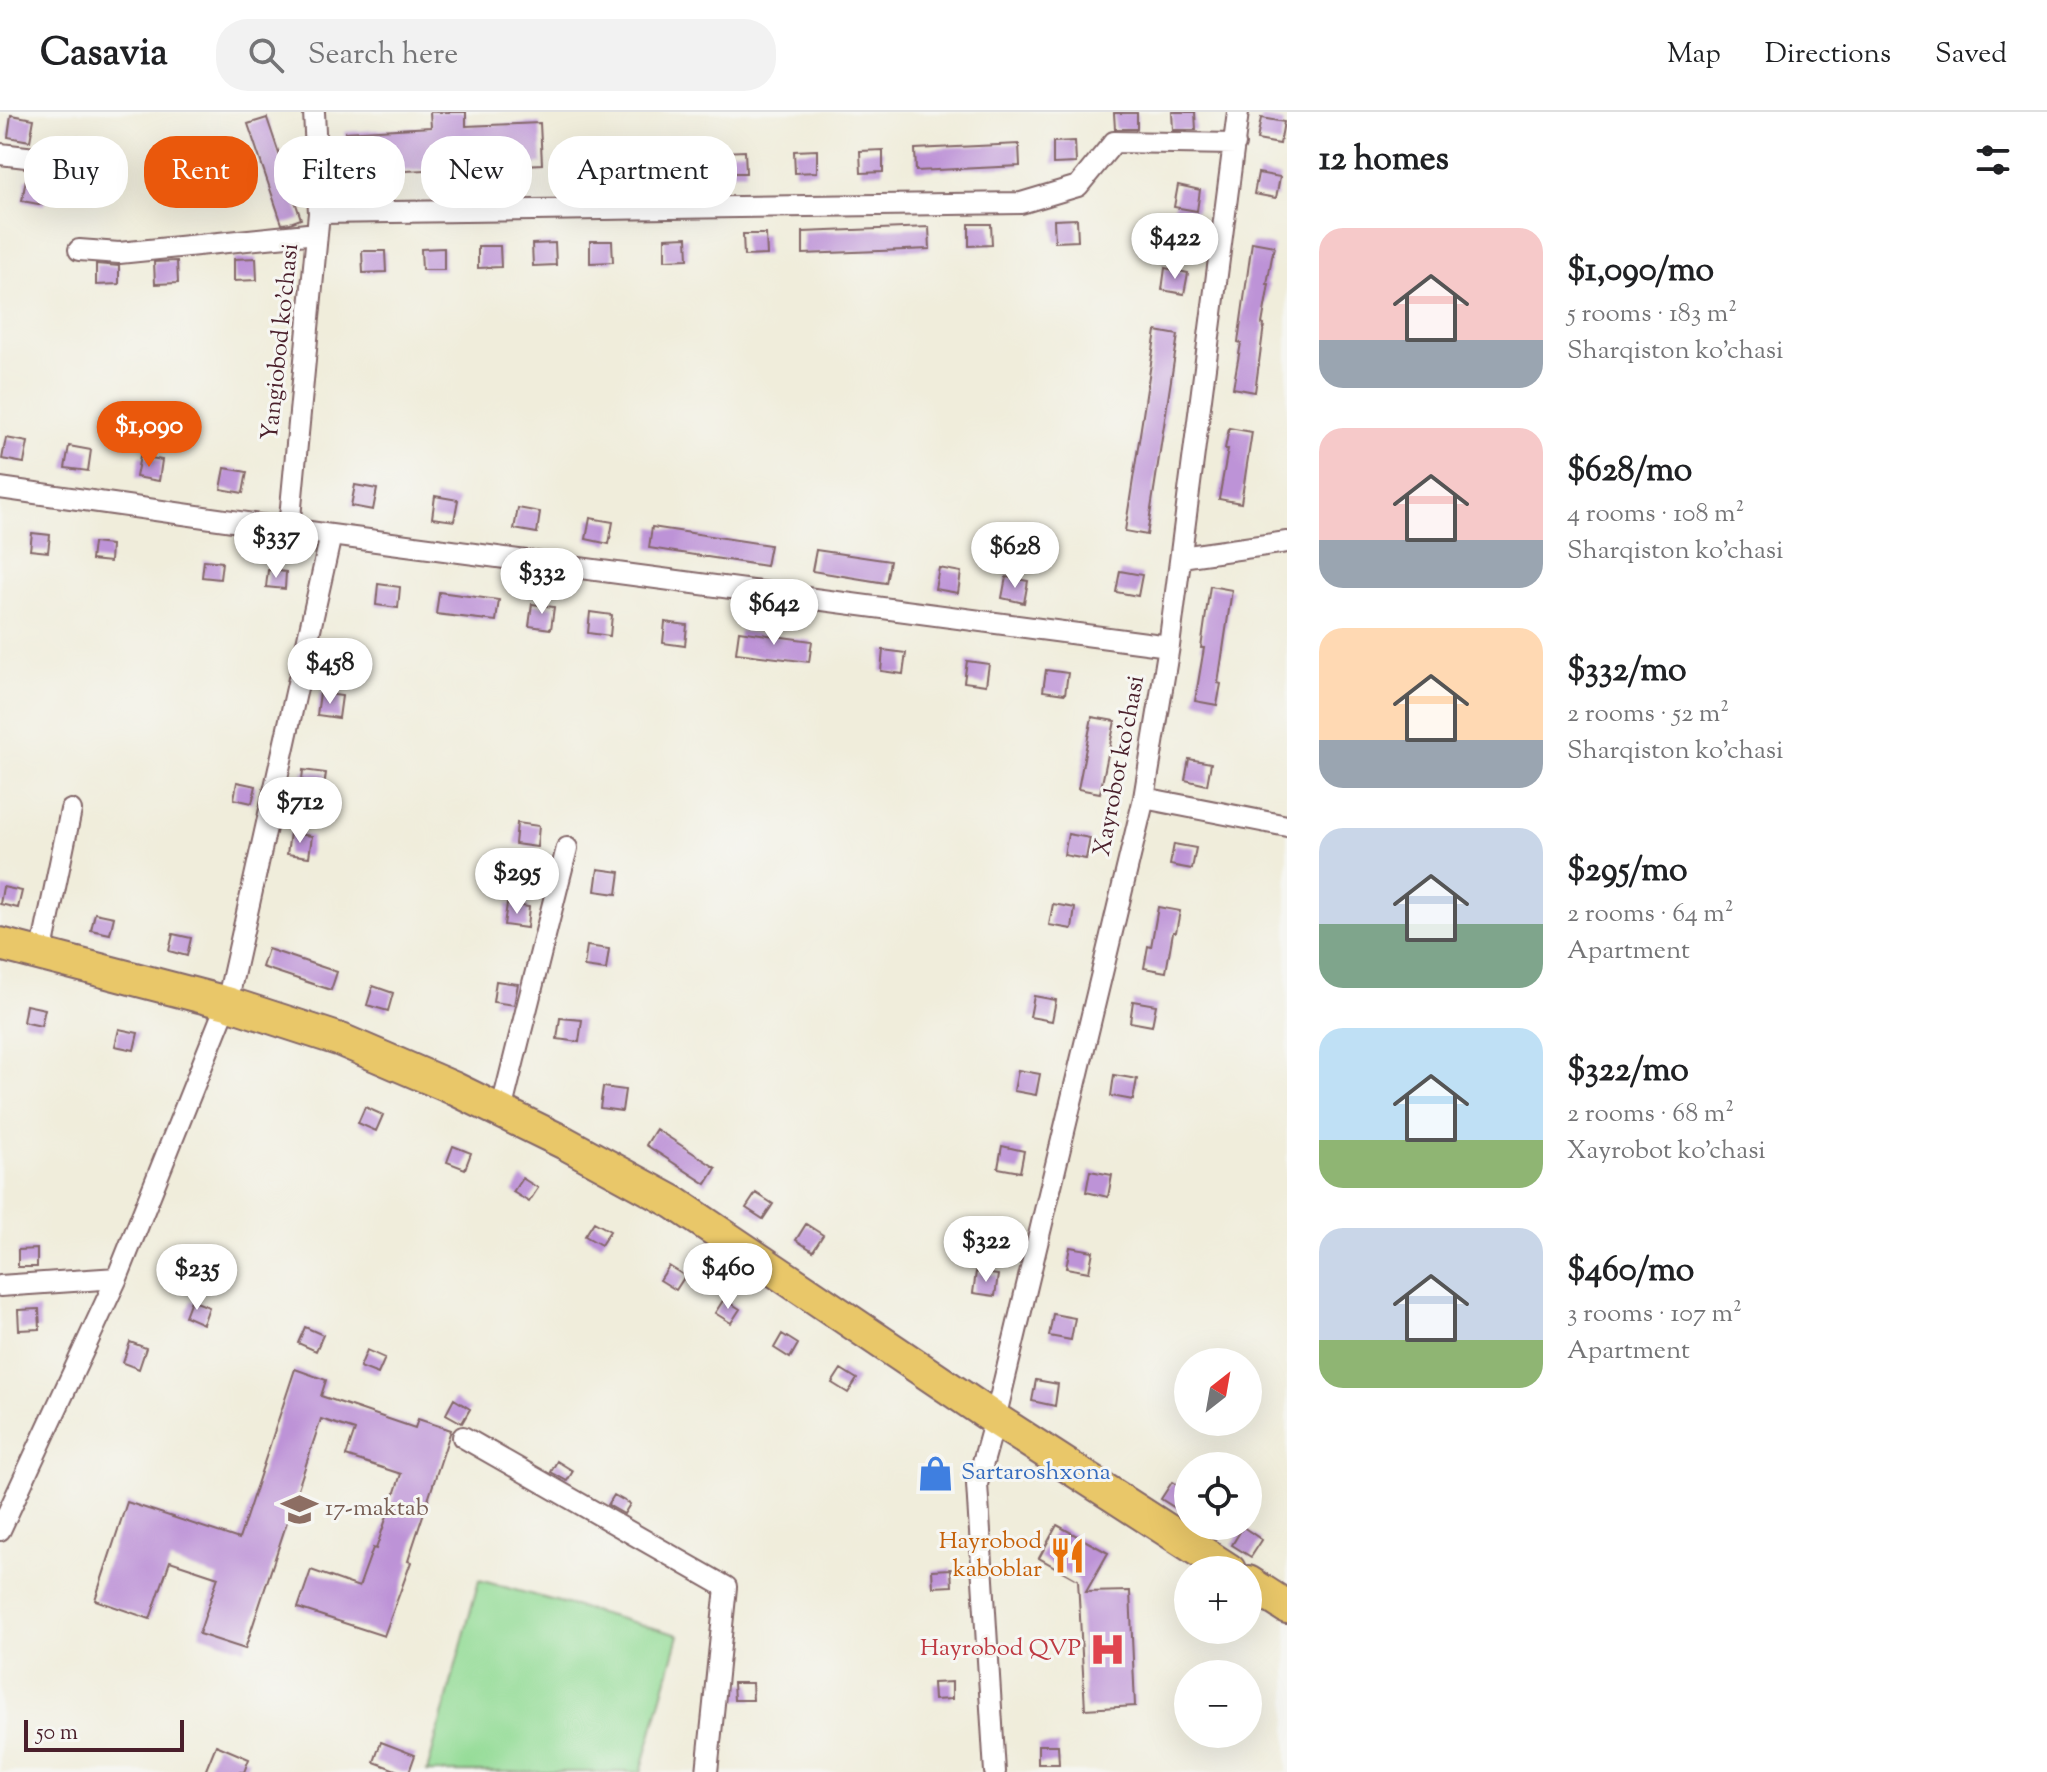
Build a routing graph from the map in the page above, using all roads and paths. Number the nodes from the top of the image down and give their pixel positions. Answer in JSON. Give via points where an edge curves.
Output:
{"nodes":[{"id":1,"x":314,"y":112,"type":"edge"},
{"id":2,"x":1238,"y":112,"type":"edge"},
{"id":3,"x":1235,"y":144,"type":"junction"},
{"id":4,"x":0,"y":154,"type":"edge"},
{"id":5,"x":24,"y":157,"type":"edge"},
{"id":6,"x":318,"y":223,"type":"junction"},
{"id":7,"x":79,"y":250,"type":"dead end"},
{"id":8,"x":0,"y":488,"type":"edge"},
{"id":9,"x":289,"y":528,"type":"junction"},
{"id":10,"x":331,"y":535,"type":"junction"},
{"id":11,"x":1287,"y":542,"type":"edge"},
{"id":12,"x":1181,"y":557,"type":"junction"},
{"id":13,"x":1169,"y":646,"type":"junction"},
{"id":14,"x":1144,"y":798,"type":"junction"},
{"id":15,"x":71,"y":810,"type":"dead end"},
{"id":16,"x":1287,"y":826,"type":"edge"},
{"id":17,"x":567,"y":848,"type":"dead end"},
{"id":18,"x":0,"y":944,"type":"edge"},
{"id":19,"x":41,"y":955,"type":"junction"},
{"id":20,"x":227,"y":1003,"type":"junction"},
{"id":21,"x":501,"y":1111,"type":"junction"},
{"id":22,"x":117,"y":1278,"type":"junction"},
{"id":23,"x":0,"y":1286,"type":"edge"},
{"id":24,"x":995,"y":1419,"type":"junction"},
{"id":25,"x":463,"y":1437,"type":"dead end"},
{"id":26,"x":0,"y":1530,"type":"edge"},
{"id":27,"x":1207,"y":1556,"type":"edge"},
{"id":28,"x":1262,"y":1591,"type":"edge"},
{"id":29,"x":1287,"y":1607,"type":"edge"},
{"id":30,"x":707,"y":1772,"type":"edge"},
{"id":31,"x":995,"y":1772,"type":"edge"}],
"edges":[{"from":1,"to":6,"type":"street","name":"Yangiobod ko'chasi"},
{"from":2,"to":3,"type":"street","name":"Xayrobot ko'chasi"},
{"from":3,"to":6,"type":"street","via":[[1114,142],[1078,186],[1021,203]]},
{"from":3,"to":12,"type":"street","name":"Xayrobot ko'chasi"},
{"from":4,"to":5,"type":"street"},
{"from":6,"to":7,"type":"street","via":[[119,253]]},
{"from":6,"to":9,"type":"street","name":"Yangiobod ko'chasi"},
{"from":8,"to":9,"type":"street"},
{"from":9,"to":10,"type":"street"},
{"from":10,"to":13,"type":"street"},
{"from":10,"to":20,"type":"street"},
{"from":11,"to":12,"type":"street"},
{"from":12,"to":13,"type":"street","name":"Xayrobot ko'chasi"},
{"from":13,"to":14,"type":"street","name":"Xayrobot ko'chasi"},
{"from":14,"to":16,"type":"street"},
{"from":14,"to":24,"type":"street","name":"Xayrobot ko'chasi"},
{"from":15,"to":19,"type":"street"},
{"from":17,"to":21,"type":"street"},
{"from":18,"to":19,"type":"main road"},
{"from":19,"to":20,"type":"main road"},
{"from":20,"to":21,"type":"main road","via":[[341,1040]]},
{"from":20,"to":22,"type":"street"},
{"from":21,"to":24,"type":"main road","via":[[675,1203]]},
{"from":22,"to":23,"type":"street"},
{"from":22,"to":26,"type":"street"},
{"from":24,"to":27,"type":"main road"},
{"from":24,"to":31,"type":"street","name":"Xayrobot ko'chasi","via":[[977,1484]]},
{"from":25,"to":30,"type":"street","via":[[726,1587]]},
{"from":28,"to":29,"type":"main road"}]}
